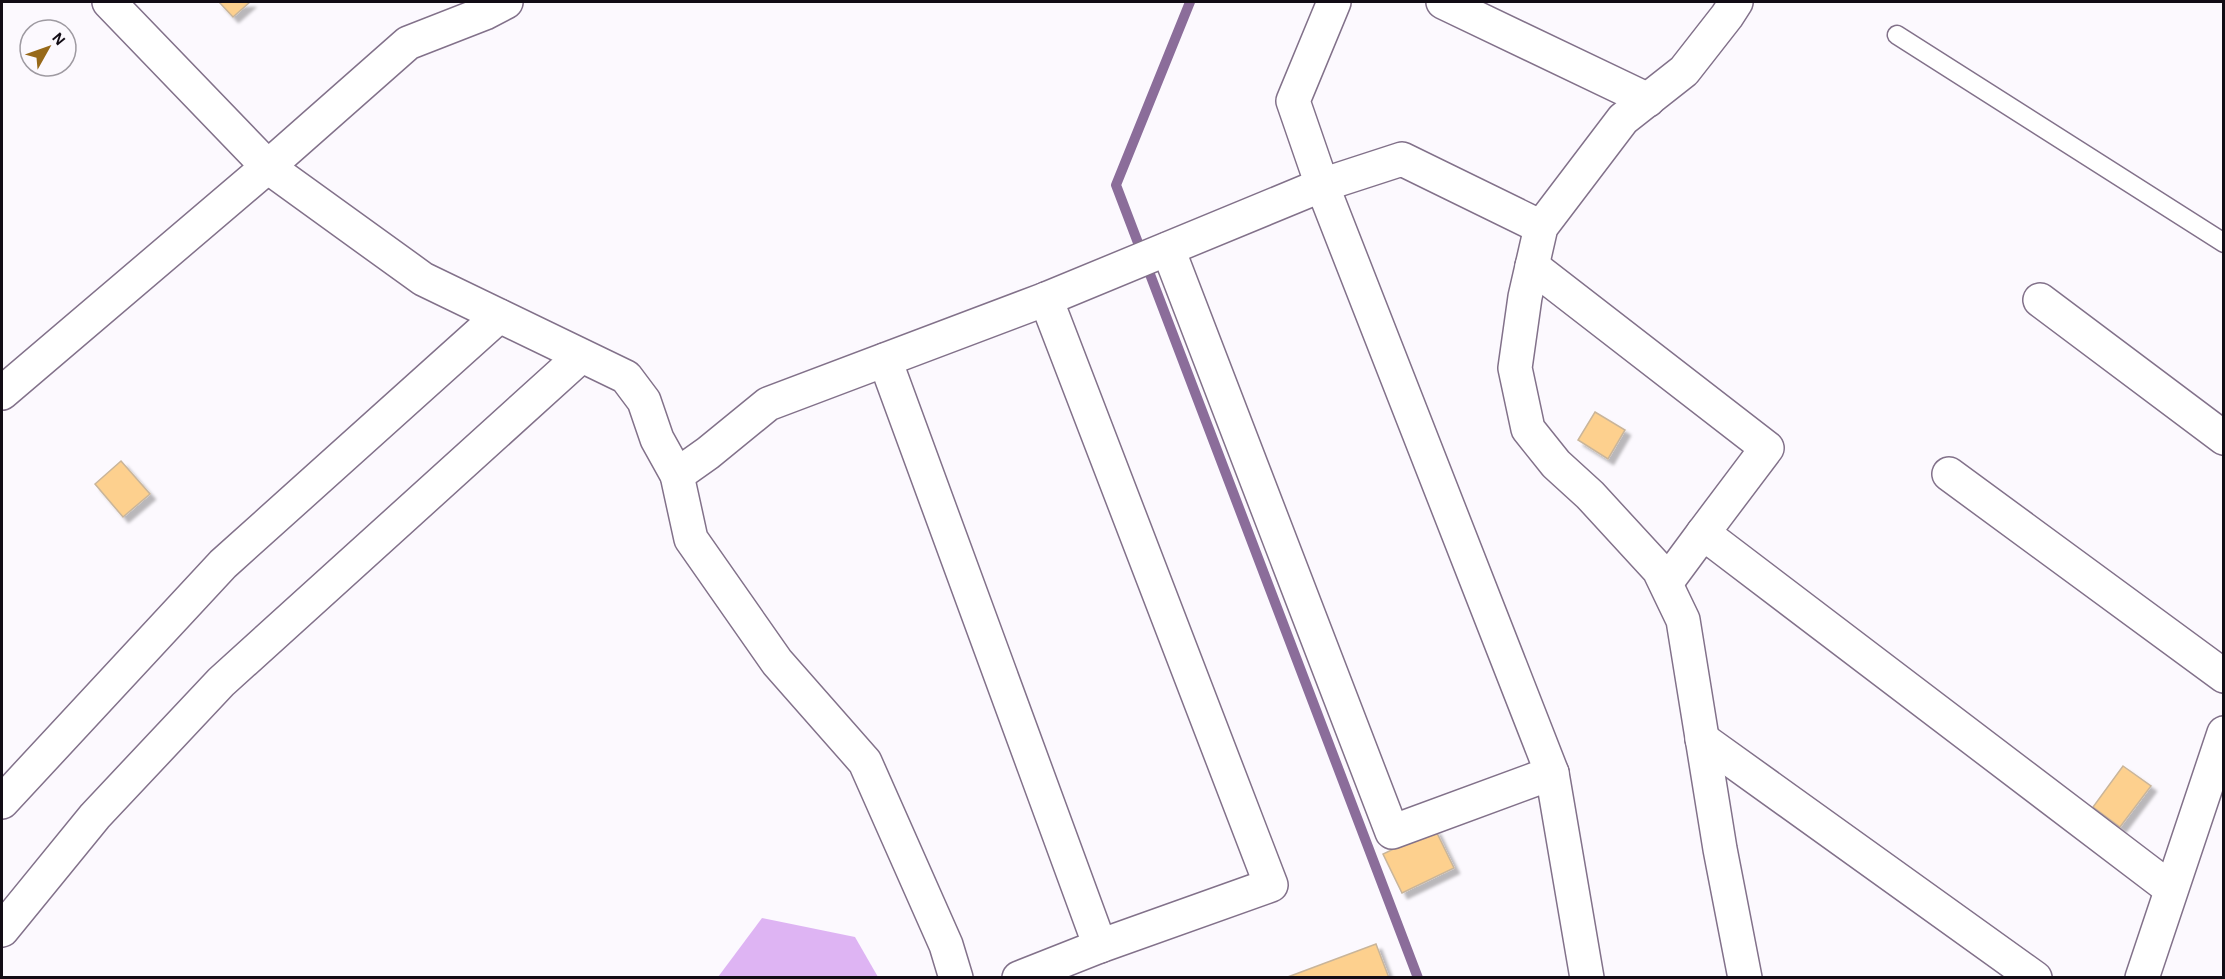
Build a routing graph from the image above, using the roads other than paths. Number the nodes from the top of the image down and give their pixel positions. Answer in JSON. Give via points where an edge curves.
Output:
{"nodes":[{"id":1,"x":109,"y":2,"type":"edge"},
{"id":2,"x":506,"y":2,"type":"edge"},
{"id":3,"x":1334,"y":2,"type":"edge"},
{"id":4,"x":1443,"y":2,"type":"edge"},
{"id":5,"x":1736,"y":2,"type":"edge"},
{"id":6,"x":1897,"y":35,"type":"dead end"},
{"id":7,"x":1648,"y":100,"type":"junction"},
{"id":8,"x":268,"y":167,"type":"junction"},
{"id":9,"x":1322,"y":185,"type":"junction"},
{"id":10,"x":1541,"y":227,"type":"junction"},
{"id":11,"x":2223,"y":243,"type":"edge"},
{"id":12,"x":1168,"y":249,"type":"junction"},
{"id":13,"x":1532,"y":266,"type":"junction"},
{"id":14,"x":1046,"y":299,"type":"junction"},
{"id":15,"x":2040,"y":300,"type":"dead end"},
{"id":16,"x":499,"y":316,"type":"junction"},
{"id":17,"x":581,"y":356,"type":"junction"},
{"id":18,"x":885,"y":360,"type":"junction"},
{"id":19,"x":5,"y":384,"type":"edge"},
{"id":20,"x":2223,"y":438,"type":"edge"},
{"id":21,"x":1948,"y":474,"type":"dead end"},
{"id":22,"x":676,"y":475,"type":"junction"},
{"id":23,"x":1703,"y":533,"type":"junction"},
{"id":24,"x":1666,"y":583,"type":"junction"},
{"id":25,"x":2223,"y":676,"type":"edge"},
{"id":26,"x":2223,"y":733,"type":"edge"},
{"id":27,"x":1702,"y":739,"type":"junction"},
{"id":28,"x":1552,"y":773,"type":"junction"},
{"id":29,"x":2,"y":802,"type":"edge"},
{"id":30,"x":2171,"y":889,"type":"junction"},
{"id":31,"x":2,"y":930,"type":"edge"},
{"id":32,"x":1100,"y":946,"type":"junction"},
{"id":33,"x":956,"y":978,"type":"edge"},
{"id":34,"x":1019,"y":978,"type":"edge"},
{"id":35,"x":1587,"y":978,"type":"edge"},
{"id":36,"x":1745,"y":978,"type":"edge"},
{"id":37,"x":2035,"y":978,"type":"edge"},
{"id":38,"x":2142,"y":978,"type":"edge"}],
"edges":[{"from":1,"to":8,"type":"street"},
{"from":2,"to":8,"type":"street","via":[[408,43]]},
{"from":3,"to":9,"type":"street","via":[[1293,101]]},
{"from":4,"to":7,"type":"street"},
{"from":5,"to":7,"type":"street","via":[[1684,71]]},
{"from":6,"to":11,"type":"lane"},
{"from":7,"to":10,"type":"street","via":[[1623,119]]},
{"from":8,"to":16,"type":"street","via":[[423,279]]},
{"from":8,"to":19,"type":"street"},
{"from":9,"to":10,"type":"street","via":[[1402,159]]},
{"from":9,"to":12,"type":"street"},
{"from":9,"to":28,"type":"street"},
{"from":10,"to":13,"type":"street"},
{"from":12,"to":14,"type":"street"},
{"from":12,"to":28,"type":"street","via":[[1392,832]]},
{"from":13,"to":23,"type":"street","via":[[1767,448]]},
{"from":13,"to":24,"type":"street","via":[[1515,368],[1528,429],[1556,464],[1659,570]]},
{"from":14,"to":18,"type":"street"},
{"from":14,"to":32,"type":"street","via":[[1271,885]]},
{"from":15,"to":20,"type":"street"},
{"from":16,"to":17,"type":"street"},
{"from":16,"to":29,"type":"street","via":[[223,564]]},
{"from":17,"to":22,"type":"street","via":[[626,376],[644,400],[657,439]]},
{"from":17,"to":31,"type":"street","via":[[221,682],[95,816]]},
{"from":18,"to":22,"type":"street","via":[[768,404]]},
{"from":18,"to":32,"type":"street"},
{"from":21,"to":25,"type":"street"},
{"from":22,"to":33,"type":"street","via":[[691,539],[777,662],[864,762],[946,945]]},
{"from":23,"to":24,"type":"street"},
{"from":23,"to":30,"type":"street"},
{"from":24,"to":27,"type":"street","via":[[1683,620]]},
{"from":26,"to":30,"type":"street"},
{"from":27,"to":36,"type":"street"},
{"from":27,"to":37,"type":"street"},
{"from":28,"to":35,"type":"street"},
{"from":30,"to":38,"type":"street"},
{"from":32,"to":34,"type":"street"}]}
